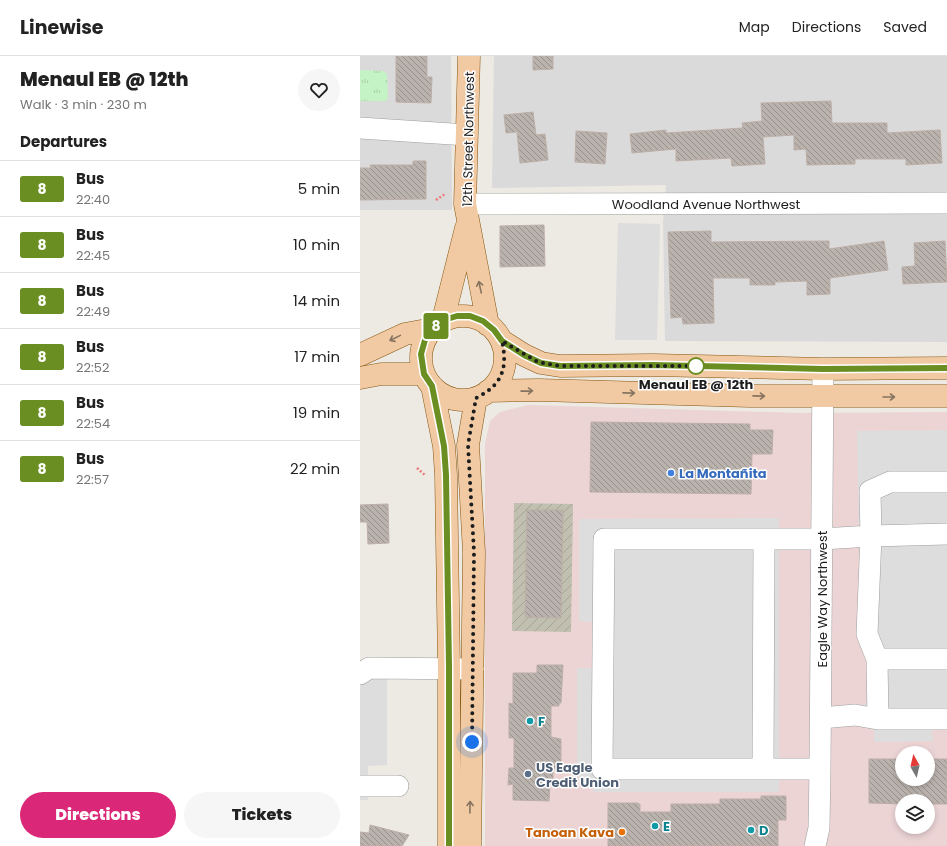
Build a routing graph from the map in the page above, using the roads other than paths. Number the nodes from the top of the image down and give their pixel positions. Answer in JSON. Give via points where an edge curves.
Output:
{"nodes":[{"id":1,"x":469,"y":56,"type":"edge"},
{"id":2,"x":360,"y":128,"type":"edge"},
{"id":3,"x":467,"y":135,"type":"junction"},
{"id":4,"x":947,"y":203,"type":"edge"},
{"id":5,"x":466,"y":213,"type":"junction"},
{"id":6,"x":438,"y":325,"type":"junction"},
{"id":7,"x":495,"y":333,"type":"junction"},
{"id":8,"x":360,"y":355,"type":"edge"},
{"id":9,"x":947,"y":368,"type":"edge"},
{"id":10,"x":823,"y":369,"type":"junction"},
{"id":11,"x":360,"y":378,"type":"edge"},
{"id":12,"x":428,"y":380,"type":"junction"},
{"id":13,"x":482,"y":394,"type":"junction"},
{"id":14,"x":947,"y":396,"type":"edge"},
{"id":15,"x":822,"y":397,"type":"junction"},
{"id":16,"x":947,"y":482,"type":"edge"},
{"id":17,"x":947,"y":534,"type":"edge"},
{"id":18,"x":871,"y":536,"type":"junction"},
{"id":19,"x":764,"y":540,"type":"junction"},
{"id":20,"x":822,"y":540,"type":"junction"},
{"id":21,"x":877,"y":659,"type":"junction"},
{"id":22,"x":947,"y":659,"type":"edge"},
{"id":23,"x":449,"y":667,"type":"junction"},
{"id":24,"x":473,"y":668,"type":"junction"},
{"id":25,"x":360,"y":674,"type":"edge"},
{"id":26,"x":821,"y":718,"type":"junction"},
{"id":27,"x":878,"y":719,"type":"junction"},
{"id":28,"x":947,"y":719,"type":"edge"},
{"id":29,"x":763,"y":769,"type":"junction"},
{"id":30,"x":820,"y":769,"type":"junction"},
{"id":31,"x":360,"y":786,"type":"edge"},
{"id":32,"x":398,"y":786,"type":"dead end"},
{"id":33,"x":820,"y":840,"type":"edge"},
{"id":34,"x":449,"y":846,"type":"edge"},
{"id":35,"x":470,"y":846,"type":"edge"}],
"edges":[{"from":1,"to":3,"type":"main road","name":"12th Street Northwest"},
{"from":2,"to":3,"type":"street"},
{"from":3,"to":5,"type":"main road","name":"12th Street Northwest"},
{"from":4,"to":5,"type":"street","name":"Woodland Avenue Northwest"},
{"from":5,"to":6,"type":"main road","name":"12th Street Northwest"},
{"from":7,"to":5,"type":"main road","name":"12th Street Northwest","one_way":true},
{"from":6,"to":7,"type":"main road","via":[[457,316],[470,316]]},
{"from":6,"to":8,"type":"main road","one_way":true,"via":[[405,334]]},
{"from":6,"to":12,"type":"main road","via":[[425,340],[421,354]]},
{"from":7,"to":10,"type":"main road","via":[[538,362],[560,366],[653,365]]},
{"from":7,"to":13,"type":"main road","via":[[505,355],[504,368],[498,381]]},
{"from":9,"to":10,"type":"main road"},
{"from":10,"to":15,"type":"street","name":"Eagle Way Northwest"},
{"from":11,"to":12,"type":"main road","via":[[381,374]]},
{"from":12,"to":13,"type":"main road","via":[[449,397],[462,400]]},
{"from":12,"to":23,"type":"main road","via":[[444,446]]},
{"from":13,"to":15,"type":"main road","one_way":true,"via":[[539,390]]},
{"from":13,"to":24,"type":"main road","via":[[468,445],[474,530]]},
{"from":15,"to":14,"type":"main road","one_way":true},
{"from":15,"to":20,"type":"street","name":"Eagle Way Northwest"},
{"from":16,"to":18,"type":"street","via":[[890,482],[870,491]]},
{"from":17,"to":18,"type":"street"},
{"from":18,"to":20,"type":"street"},
{"from":18,"to":21,"type":"street","via":[[867,634]]},
{"from":19,"to":20,"type":"street"},
{"from":19,"to":29,"type":"street"},
{"from":19,"to":29,"type":"street","via":[[604,539],[602,769]]},
{"from":20,"to":26,"type":"street","name":"Eagle Way Northwest"},
{"from":21,"to":22,"type":"street"},
{"from":21,"to":27,"type":"street"},
{"from":23,"to":24,"type":"street"},
{"from":23,"to":25,"type":"street","via":[[369,668]]},
{"from":23,"to":34,"type":"main road"},
{"from":35,"to":24,"type":"main road","one_way":true},
{"from":26,"to":27,"type":"street","via":[[855,715]]},
{"from":26,"to":30,"type":"street","name":"Eagle Way Northwest"},
{"from":27,"to":28,"type":"street"},
{"from":29,"to":30,"type":"street"},
{"from":30,"to":33,"type":"street","name":"Eagle Way Northwest"},
{"from":31,"to":32,"type":"street"}]}
